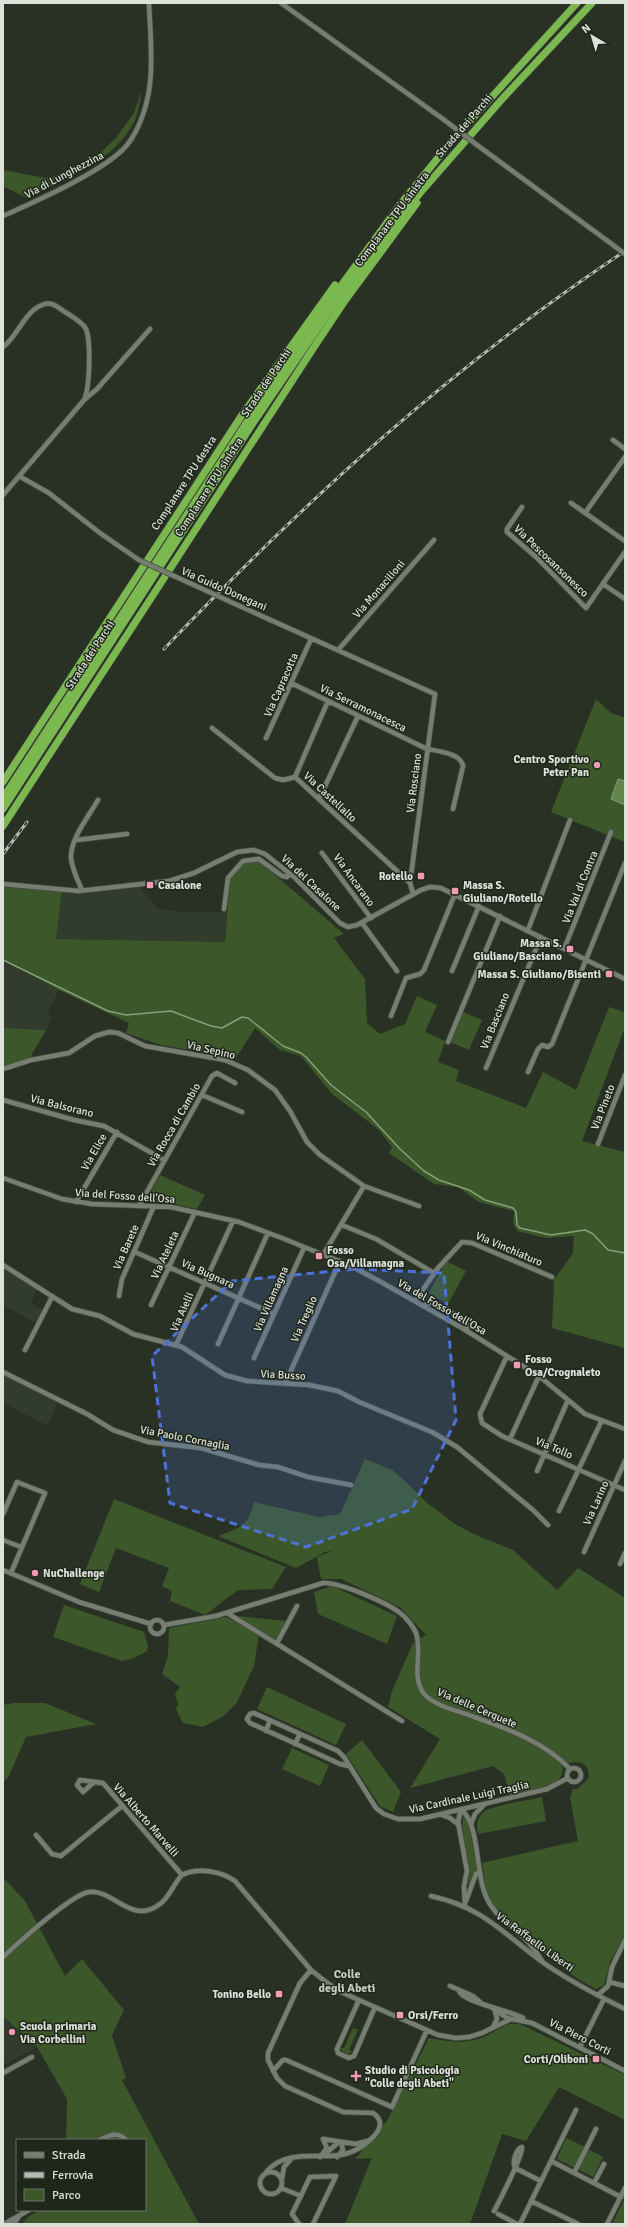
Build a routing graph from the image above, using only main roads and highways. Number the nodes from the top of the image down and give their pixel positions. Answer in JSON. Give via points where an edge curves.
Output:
{"nodes":[{"id":1,"x":577,"y":3,"type":"edge"},
{"id":2,"x":592,"y":3,"type":"edge"},
{"id":3,"x":459,"y":149,"type":"junction"},
{"id":4,"x":399,"y":206,"type":"junction"},
{"id":5,"x":3,"y":782,"type":"edge"},
{"id":6,"x":3,"y":798,"type":"edge"},
{"id":7,"x":3,"y":809,"type":"edge"},
{"id":8,"x":3,"y":826,"type":"edge"}],
"edges":[{"from":1,"to":4,"type":"highway","name":"Strada dei Parchi","via":[[494,92]]},
{"from":2,"to":3,"type":"highway","name":"Strada dei Parchi"},
{"from":3,"to":7,"type":"highway","name":"Strada dei Parchi","via":[[388,232],[309,340]]},
{"from":3,"to":8,"type":"highway","name":"Complanare TPU sinistra","via":[[336,314]]},
{"from":4,"to":5,"type":"highway","name":"Complanare TPU destra","via":[[360,252],[242,415]]},
{"from":4,"to":6,"type":"highway","name":"Strada dei Parchi","via":[[253,412]]}]}
